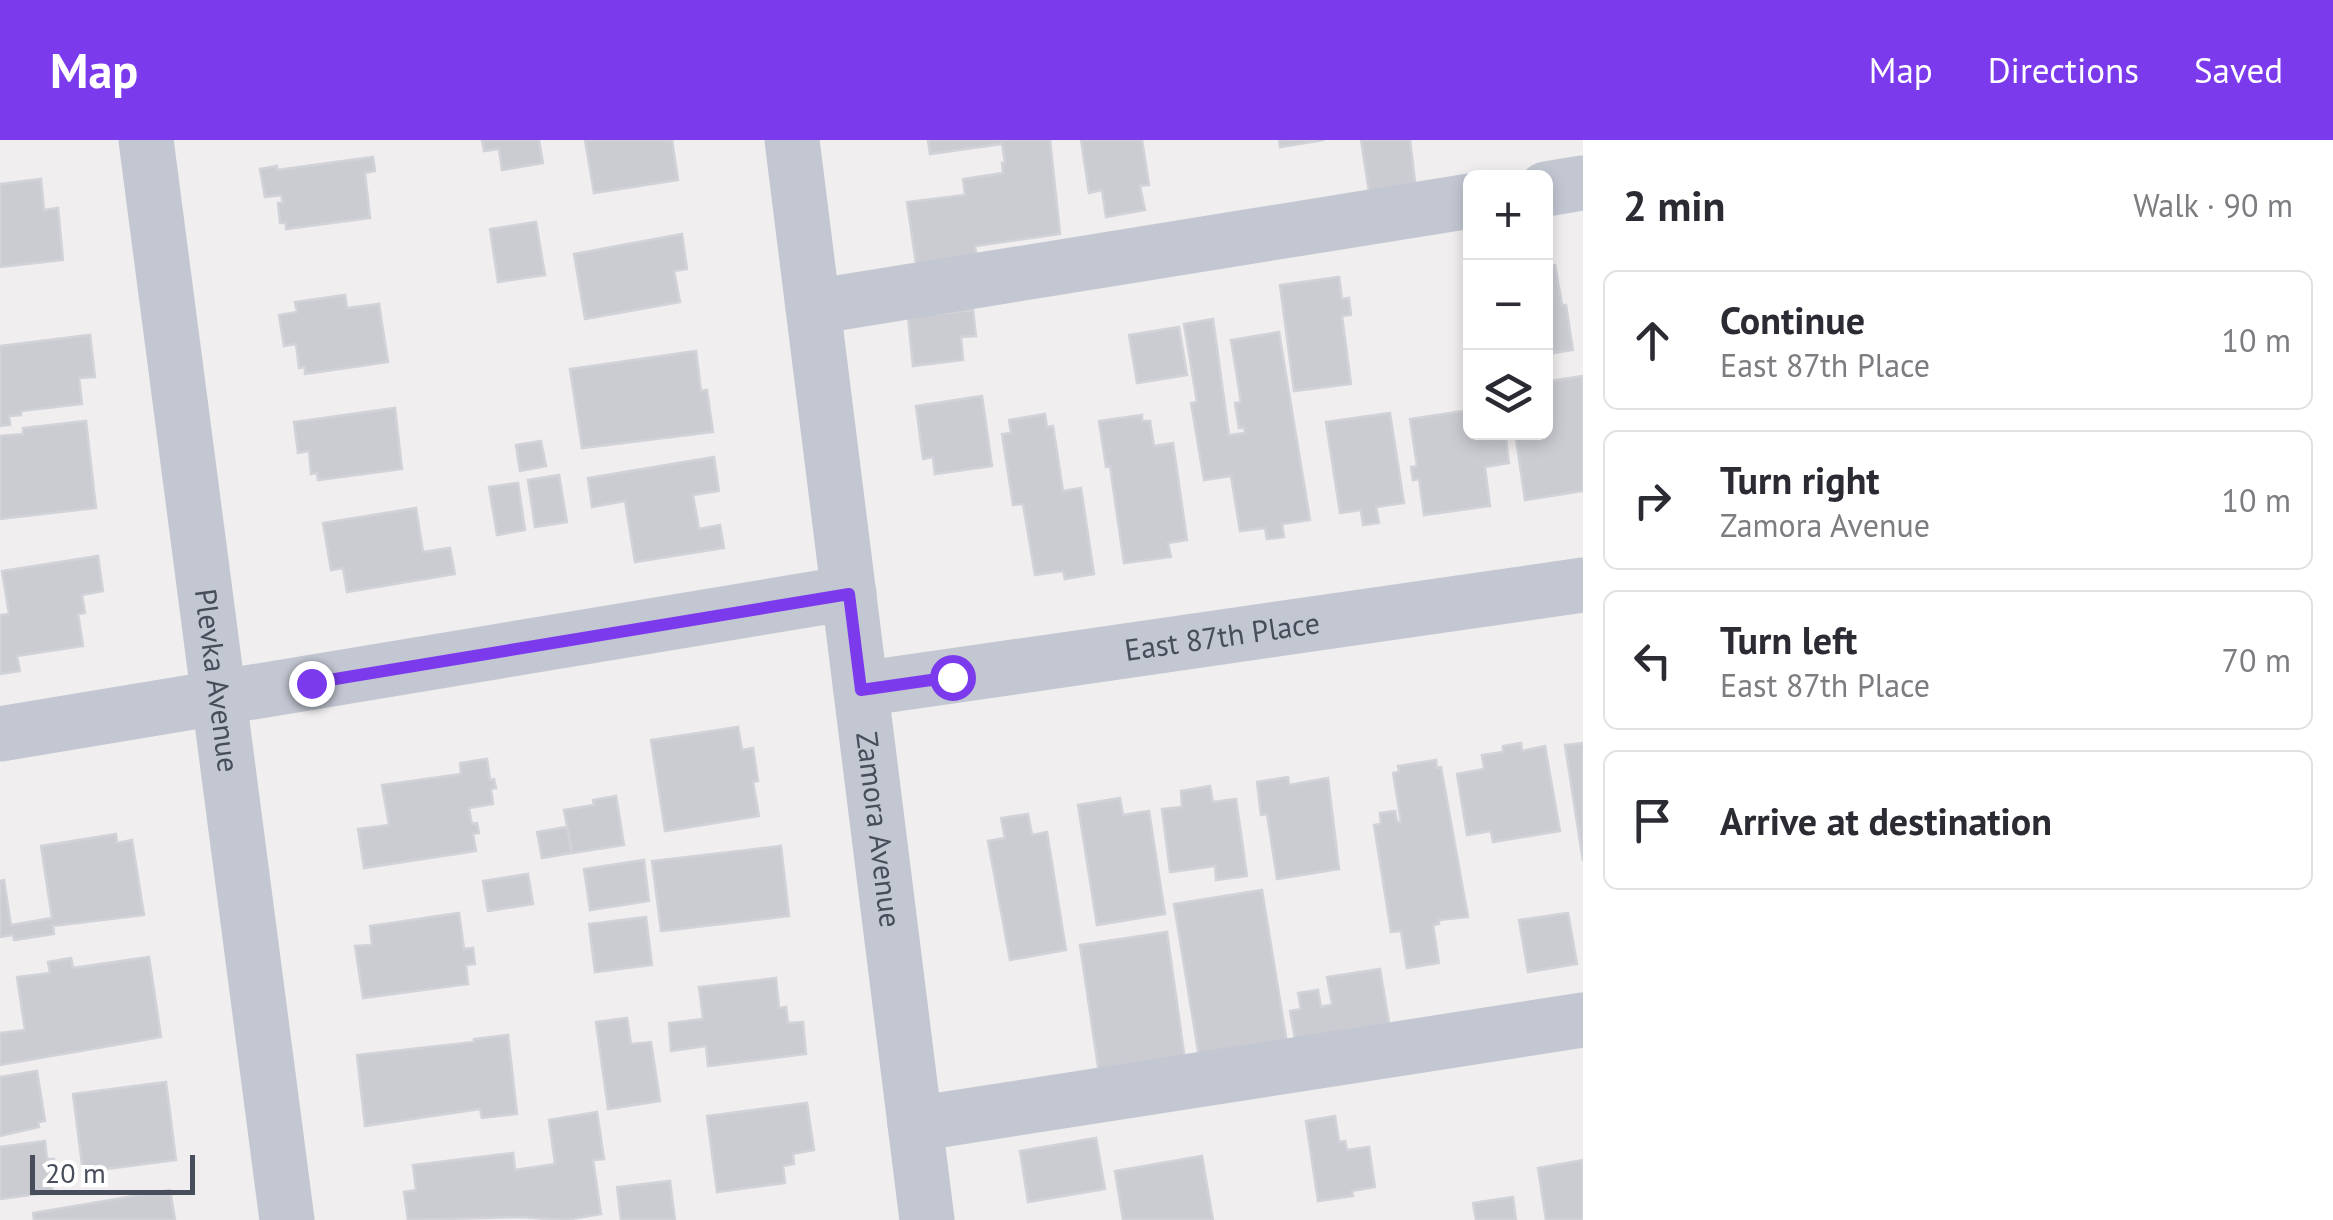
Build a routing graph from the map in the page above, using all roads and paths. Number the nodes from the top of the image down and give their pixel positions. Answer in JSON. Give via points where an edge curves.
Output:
{"nodes":[{"id":1,"x":146,"y":140,"type":"edge"},
{"id":2,"x":792,"y":140,"type":"edge"},
{"id":3,"x":1583,"y":183,"type":"edge"},
{"id":4,"x":1553,"y":188,"type":"edge"},
{"id":5,"x":1463,"y":202,"type":"edge"},
{"id":6,"x":813,"y":307,"type":"junction"},
{"id":7,"x":1583,"y":586,"type":"edge"},
{"id":8,"x":849,"y":594,"type":"junction"},
{"id":9,"x":861,"y":690,"type":"junction"},
{"id":10,"x":217,"y":698,"type":"junction"},
{"id":11,"x":0,"y":734,"type":"edge"},
{"id":12,"x":1583,"y":1020,"type":"edge"},
{"id":13,"x":915,"y":1124,"type":"junction"},
{"id":14,"x":286,"y":1220,"type":"edge"},
{"id":15,"x":927,"y":1220,"type":"edge"}],
"edges":[{"from":1,"to":10,"type":"street","name":"Plevka Avenue"},
{"from":2,"to":6,"type":"street","name":"Zamora Avenue"},
{"from":3,"to":4,"type":"street"},
{"from":5,"to":6,"type":"street"},
{"from":6,"to":8,"type":"street","name":"Zamora Avenue"},
{"from":7,"to":9,"type":"street","name":"East 87th Place"},
{"from":8,"to":9,"type":"street","name":"Zamora Avenue"},
{"from":8,"to":10,"type":"street"},
{"from":9,"to":13,"type":"street","name":"Zamora Avenue"},
{"from":10,"to":11,"type":"street"},
{"from":10,"to":14,"type":"street","name":"Plevka Avenue"},
{"from":12,"to":13,"type":"street"},
{"from":13,"to":15,"type":"street","name":"Zamora Avenue"}]}
